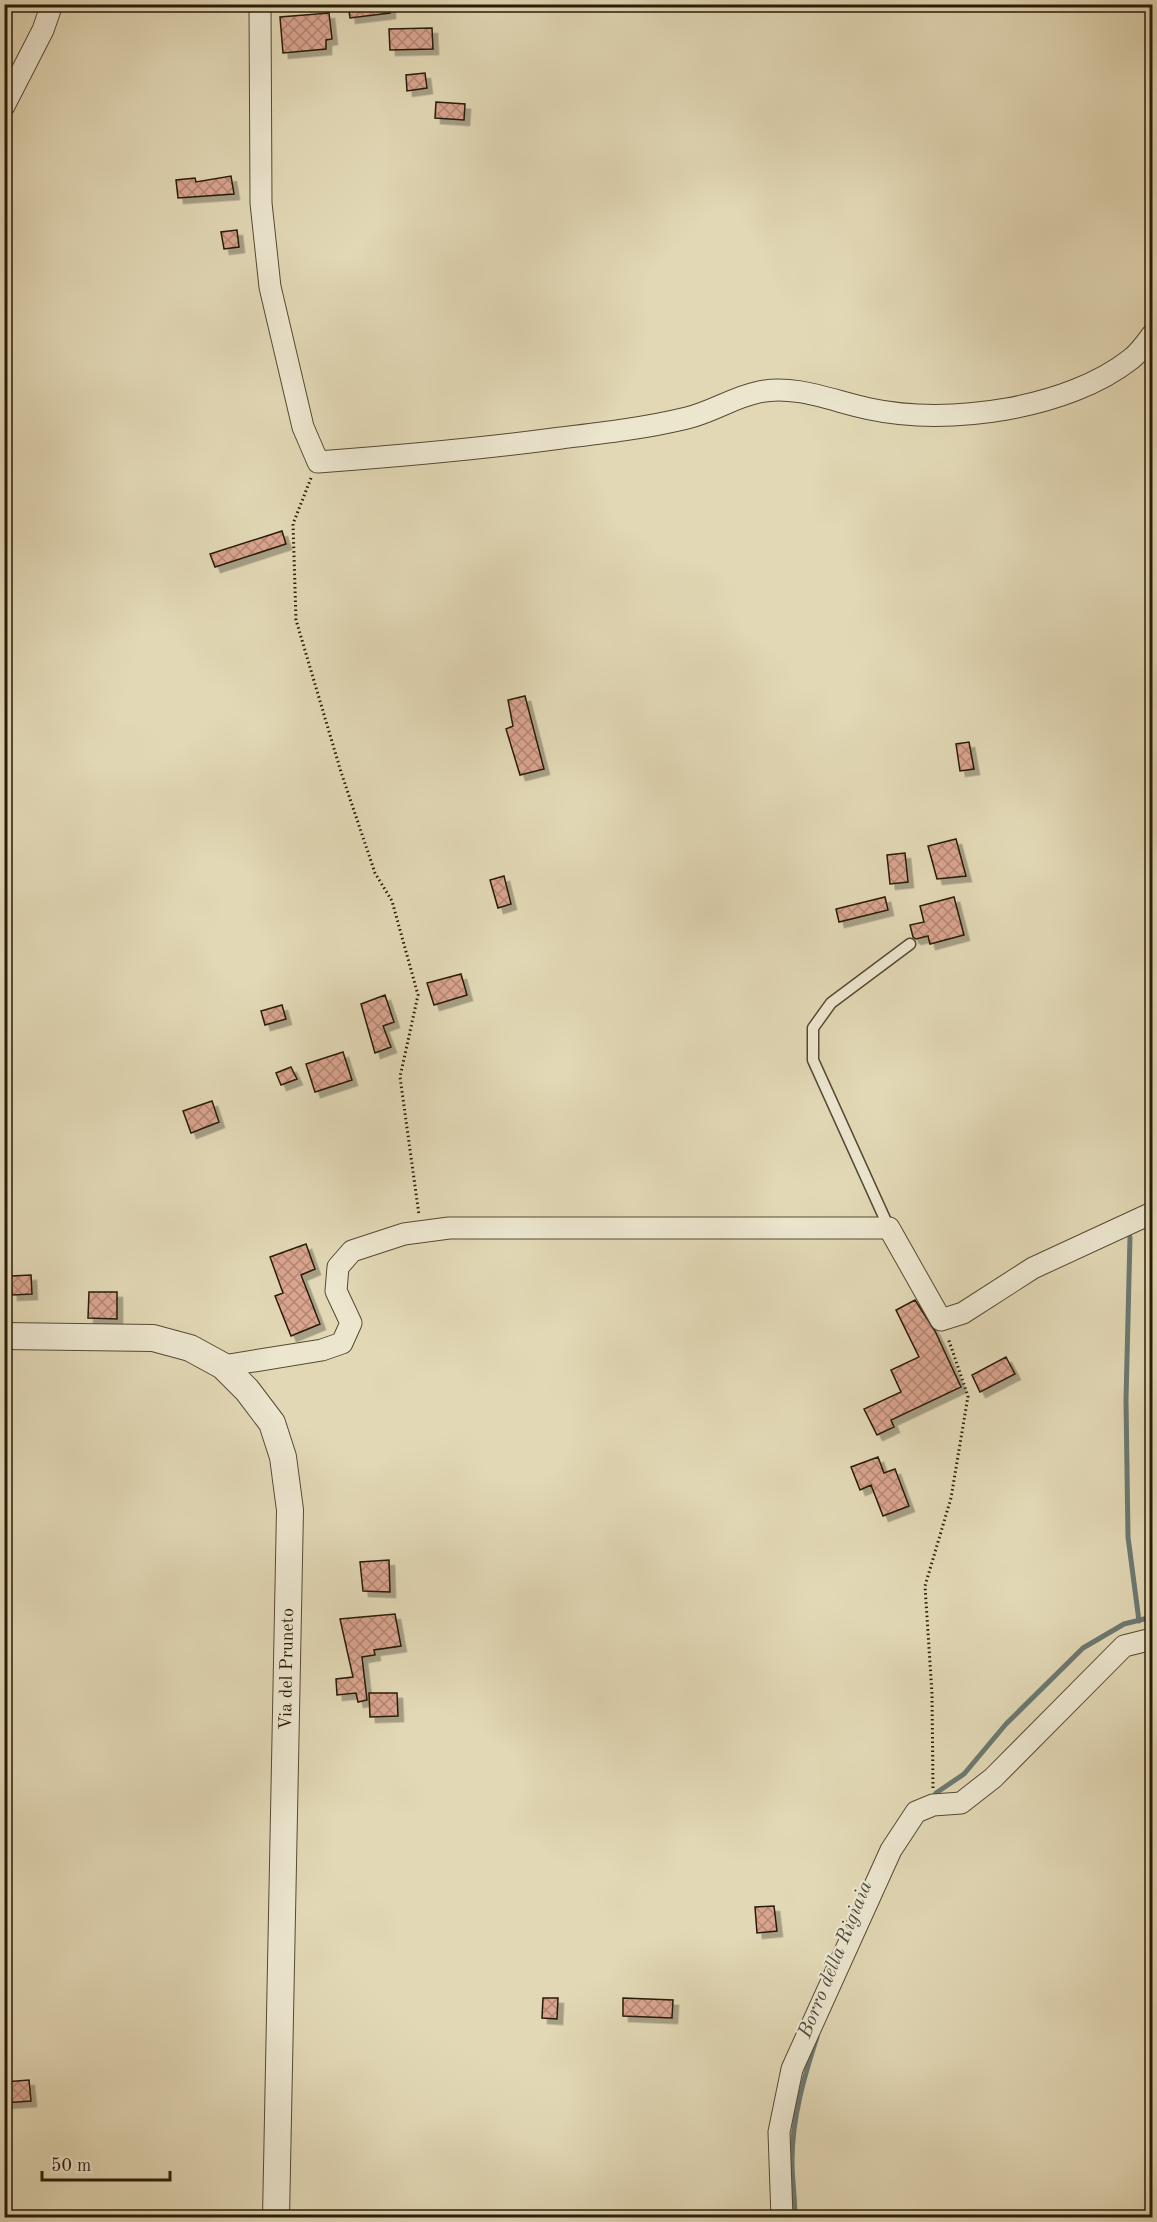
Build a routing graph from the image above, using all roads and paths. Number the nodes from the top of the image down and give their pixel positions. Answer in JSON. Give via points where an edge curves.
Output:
{"nodes":[{"id":1,"x":52,"y":4,"type":"edge"},
{"id":2,"x":260,"y":4,"type":"edge"},
{"id":3,"x":4,"y":106,"type":"edge"},
{"id":4,"x":1152,"y":335,"type":"edge"},
{"id":5,"x":318,"y":462,"type":"junction"},
{"id":6,"x":910,"y":944,"type":"dead end"},
{"id":7,"x":1152,"y":1213,"type":"edge"},
{"id":8,"x":889,"y":1228,"type":"junction"},
{"id":9,"x":421,"y":1231,"type":"junction"},
{"id":10,"x":941,"y":1320,"type":"junction"},
{"id":11,"x":4,"y":1336,"type":"edge"},
{"id":12,"x":223,"y":1366,"type":"junction"},
{"id":13,"x":1152,"y":1639,"type":"edge"},
{"id":14,"x":933,"y":1805,"type":"junction"},
{"id":15,"x":276,"y":2217,"type":"edge"},
{"id":16,"x":782,"y":2217,"type":"edge"}],
"edges":[{"from":1,"to":3,"type":"street"},
{"from":2,"to":5,"type":"street","via":[[261,203],[270,287],[303,427]]},
{"from":4,"to":5,"type":"street","via":[[1132,358],[1101,378],[1069,393],[1009,408],[941,415],[873,410],[791,390],[759,392],[688,418],[619,431],[469,450]]},
{"from":5,"to":9,"type":"path","via":[[293,524],[296,620],[375,873],[392,901],[418,995],[400,1077]]},
{"from":6,"to":8,"type":"lane","via":[[831,1002],[813,1028],[813,1060]]},
{"from":7,"to":10,"type":"street","via":[[1033,1268],[963,1313]]},
{"from":8,"to":9,"type":"street"},
{"from":8,"to":10,"type":"street"},
{"from":9,"to":12,"type":"street","via":[[352,1251],[338,1267],[336,1291],[351,1323],[342,1343],[322,1350]]},
{"from":10,"to":14,"type":"path","via":[[968,1395],[951,1498],[925,1586],[932,1694]]},
{"from":11,"to":12,"type":"street","name":"Via del Pruneto","via":[[153,1338],[190,1348]]},
{"from":12,"to":15,"type":"street","name":"Via del Pruneto","via":[[272,1423],[284,1457],[290,1510]]},
{"from":13,"to":14,"type":"street","via":[[1124,1646],[993,1778],[961,1803]]},
{"from":14,"to":16,"type":"street","via":[[916,1812],[891,1850],[792,2069],[779,2132]]}]}
